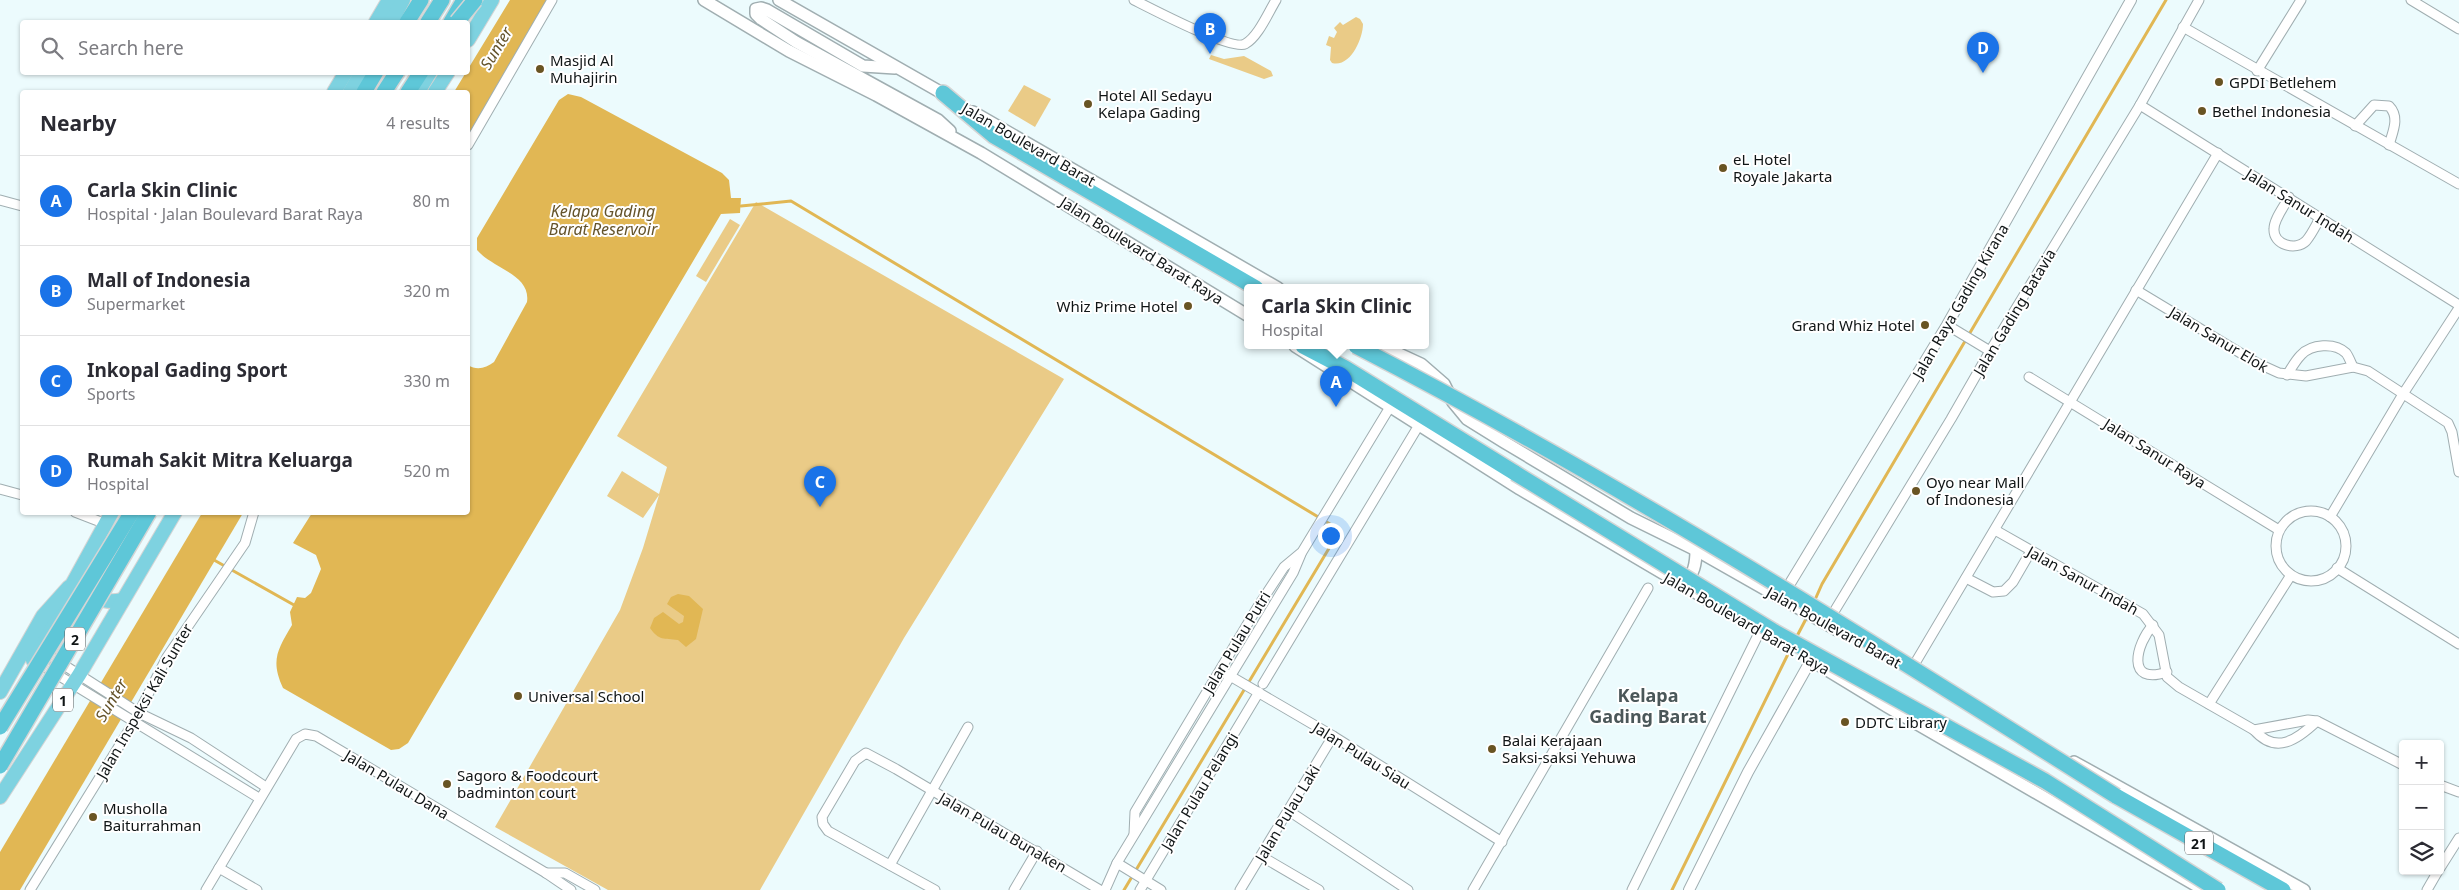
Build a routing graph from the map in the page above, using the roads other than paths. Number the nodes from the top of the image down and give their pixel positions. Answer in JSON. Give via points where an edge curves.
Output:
{"nodes":[{"id":1,"x":389,"y":0,"type":"edge"},
{"id":2,"x":403,"y":0,"type":"edge"},
{"id":3,"x":422,"y":0,"type":"edge"},
{"id":4,"x":442,"y":0,"type":"edge"},
{"id":5,"x":464,"y":0,"type":"edge"},
{"id":6,"x":475,"y":0,"type":"edge"},
{"id":7,"x":492,"y":0,"type":"edge"},
{"id":8,"x":552,"y":0,"type":"edge"},
{"id":9,"x":704,"y":0,"type":"edge"},
{"id":10,"x":779,"y":0,"type":"edge"},
{"id":11,"x":1134,"y":0,"type":"edge"},
{"id":12,"x":1276,"y":0,"type":"edge"},
{"id":13,"x":2131,"y":0,"type":"edge"},
{"id":14,"x":2199,"y":0,"type":"edge"},
{"id":15,"x":2300,"y":0,"type":"edge"},
{"id":16,"x":2411,"y":0,"type":"edge"},
{"id":17,"x":377,"y":20,"type":"edge"},
{"id":18,"x":392,"y":20,"type":"edge"},
{"id":19,"x":409,"y":20,"type":"edge"},
{"id":20,"x":429,"y":20,"type":"edge"},
{"id":21,"x":452,"y":20,"type":"edge"},
{"id":22,"x":460,"y":20,"type":"edge"},
{"id":23,"x":2183,"y":27,"type":"junction"},
{"id":24,"x":2459,"y":29,"type":"edge"},
{"id":25,"x":470,"y":37,"type":"edge"},
{"id":26,"x":898,"y":68,"type":"junction"},
{"id":27,"x":2257,"y":71,"type":"junction"},
{"id":28,"x":344,"y":75,"type":"edge"},
{"id":29,"x":360,"y":75,"type":"edge"},
{"id":30,"x":374,"y":75,"type":"edge"},
{"id":31,"x":395,"y":75,"type":"edge"},
{"id":32,"x":419,"y":75,"type":"edge"},
{"id":33,"x":428,"y":75,"type":"edge"},
{"id":34,"x":446,"y":75,"type":"edge"},
{"id":35,"x":335,"y":90,"type":"edge"},
{"id":36,"x":351,"y":90,"type":"edge"},
{"id":37,"x":365,"y":90,"type":"edge"},
{"id":38,"x":385,"y":90,"type":"edge"},
{"id":39,"x":409,"y":90,"type":"edge"},
{"id":40,"x":419,"y":90,"type":"edge"},
{"id":41,"x":436,"y":90,"type":"edge"},
{"id":42,"x":943,"y":94,"type":"junction"},
{"id":43,"x":2140,"y":105,"type":"junction"},
{"id":44,"x":2355,"y":126,"type":"junction"},
{"id":45,"x":960,"y":141,"type":"junction"},
{"id":46,"x":470,"y":142,"type":"edge"},
{"id":47,"x":2389,"y":145,"type":"junction"},
{"id":48,"x":2218,"y":153,"type":"junction"},
{"id":49,"x":2459,"y":184,"type":"edge"},
{"id":50,"x":2288,"y":198,"type":"junction"},
{"id":51,"x":0,"y":200,"type":"edge"},
{"id":52,"x":20,"y":205,"type":"edge"},
{"id":53,"x":2320,"y":218,"type":"junction"},
{"id":54,"x":1249,"y":284,"type":"edge"},
{"id":55,"x":1271,"y":284,"type":"edge"},
{"id":56,"x":2136,"y":290,"type":"junction"},
{"id":57,"x":2459,"y":307,"type":"edge"},
{"id":58,"x":1244,"y":313,"type":"edge"},
{"id":59,"x":1947,"y":325,"type":"junction"},
{"id":60,"x":1985,"y":348,"type":"junction"},
{"id":61,"x":1300,"y":349,"type":"edge"},
{"id":62,"x":1309,"y":349,"type":"edge"},
{"id":63,"x":1362,"y":349,"type":"edge"},
{"id":64,"x":1388,"y":349,"type":"edge"},
{"id":65,"x":2353,"y":367,"type":"junction"},
{"id":66,"x":2287,"y":375,"type":"junction"},
{"id":67,"x":2029,"y":378,"type":"dead end"},
{"id":68,"x":2403,"y":394,"type":"junction"},
{"id":69,"x":2071,"y":401,"type":"junction"},
{"id":70,"x":1390,"y":407,"type":"junction"},
{"id":71,"x":1419,"y":425,"type":"junction"},
{"id":72,"x":2456,"y":432,"type":"edge"},
{"id":73,"x":2459,"y":472,"type":"edge"},
{"id":74,"x":0,"y":488,"type":"edge"},
{"id":75,"x":20,"y":494,"type":"edge"},
{"id":76,"x":92,"y":515,"type":"edge"},
{"id":77,"x":130,"y":515,"type":"edge"},
{"id":78,"x":147,"y":515,"type":"edge"},
{"id":79,"x":173,"y":515,"type":"edge"},
{"id":80,"x":253,"y":515,"type":"edge"},
{"id":81,"x":2330,"y":517,"type":"junction"},
{"id":82,"x":109,"y":518,"type":"edge"},
{"id":83,"x":1995,"y":530,"type":"junction"},
{"id":84,"x":2279,"y":530,"type":"junction"},
{"id":85,"x":1696,"y":550,"type":"junction"},
{"id":86,"x":2031,"y":551,"type":"junction"},
{"id":87,"x":1302,"y":552,"type":"junction"},
{"id":88,"x":2338,"y":568,"type":"junction"},
{"id":89,"x":2291,"y":575,"type":"junction"},
{"id":90,"x":76,"y":578,"type":"junction"},
{"id":91,"x":1966,"y":578,"type":"junction"},
{"id":92,"x":1683,"y":586,"type":"junction"},
{"id":93,"x":1648,"y":588,"type":"dead end"},
{"id":94,"x":122,"y":600,"type":"junction"},
{"id":95,"x":1784,"y":600,"type":"junction"},
{"id":96,"x":1256,"y":608,"type":"junction"},
{"id":97,"x":1267,"y":614,"type":"junction"},
{"id":98,"x":1827,"y":624,"type":"junction"},
{"id":99,"x":2153,"y":625,"type":"junction"},
{"id":100,"x":1760,"y":631,"type":"junction"},
{"id":101,"x":2459,"y":644,"type":"edge"},
{"id":102,"x":36,"y":654,"type":"junction"},
{"id":103,"x":1809,"y":658,"type":"junction"},
{"id":104,"x":1219,"y":670,"type":"junction"},
{"id":105,"x":1912,"y":670,"type":"junction"},
{"id":106,"x":2167,"y":672,"type":"junction"},
{"id":107,"x":1231,"y":677,"type":"junction"},
{"id":108,"x":76,"y":679,"type":"junction"},
{"id":109,"x":1259,"y":689,"type":"junction"},
{"id":110,"x":1,"y":691,"type":"edge"},
{"id":111,"x":2209,"y":704,"type":"junction"},
{"id":112,"x":2,"y":710,"type":"edge"},
{"id":113,"x":136,"y":710,"type":"junction"},
{"id":114,"x":131,"y":719,"type":"junction"},
{"id":115,"x":2317,"y":721,"type":"junction"},
{"id":116,"x":0,"y":727,"type":"edge"},
{"id":117,"x":968,"y":727,"type":"dead end"},
{"id":118,"x":2254,"y":730,"type":"junction"},
{"id":119,"x":1333,"y":736,"type":"junction"},
{"id":120,"x":2399,"y":763,"type":"edge"},
{"id":121,"x":0,"y":766,"type":"edge"},
{"id":122,"x":1160,"y":772,"type":"junction"},
{"id":123,"x":1170,"y":777,"type":"junction"},
{"id":124,"x":264,"y":786,"type":"junction"},
{"id":125,"x":2444,"y":789,"type":"edge"},
{"id":126,"x":930,"y":791,"type":"junction"},
{"id":127,"x":2459,"y":792,"type":"edge"},
{"id":128,"x":0,"y":797,"type":"edge"},
{"id":129,"x":257,"y":797,"type":"junction"},
{"id":130,"x":1289,"y":811,"type":"junction"},
{"id":131,"x":1134,"y":834,"type":"junction"},
{"id":132,"x":2459,"y":838,"type":"edge"},
{"id":133,"x":1502,"y":842,"type":"junction"},
{"id":134,"x":1037,"y":850,"type":"junction"},
{"id":135,"x":1261,"y":856,"type":"junction"},
{"id":136,"x":2444,"y":862,"type":"edge"},
{"id":137,"x":890,"y":865,"type":"junction"},
{"id":138,"x":1119,"y":865,"type":"junction"},
{"id":139,"x":219,"y":868,"type":"junction"},
{"id":140,"x":546,"y":872,"type":"junction"},
{"id":141,"x":2435,"y":875,"type":"edge"},
{"id":142,"x":1144,"y":879,"type":"junction"},
{"id":143,"x":2288,"y":887,"type":"edge"},
{"id":144,"x":30,"y":890,"type":"edge"},
{"id":145,"x":206,"y":890,"type":"edge"},
{"id":146,"x":257,"y":890,"type":"edge"},
{"id":147,"x":571,"y":890,"type":"edge"},
{"id":148,"x":595,"y":890,"type":"edge"},
{"id":149,"x":935,"y":890,"type":"edge"},
{"id":150,"x":1014,"y":890,"type":"edge"},
{"id":151,"x":1100,"y":890,"type":"edge"},
{"id":152,"x":1105,"y":890,"type":"edge"},
{"id":153,"x":1140,"y":890,"type":"edge"},
{"id":154,"x":1161,"y":890,"type":"edge"},
{"id":155,"x":1240,"y":890,"type":"edge"},
{"id":156,"x":1319,"y":890,"type":"edge"},
{"id":157,"x":1406,"y":890,"type":"edge"},
{"id":158,"x":1473,"y":890,"type":"edge"},
{"id":159,"x":1632,"y":890,"type":"edge"},
{"id":160,"x":1689,"y":890,"type":"edge"},
{"id":161,"x":2204,"y":890,"type":"edge"},
{"id":162,"x":2218,"y":890,"type":"edge"},
{"id":163,"x":2304,"y":890,"type":"edge"},
{"id":164,"x":2426,"y":890,"type":"edge"}],
"edges":[{"from":1,"to":17,"type":"highway"},
{"from":2,"to":18,"type":"highway"},
{"from":3,"to":19,"type":"highway"},
{"from":4,"to":20,"type":"highway"},
{"from":5,"to":21,"type":"highway"},
{"from":6,"to":22,"type":"highway","bridge":true},
{"from":7,"to":25,"type":"highway"},
{"from":8,"to":46,"type":"street"},
{"from":9,"to":45,"type":"main road","via":[[789,51]]},
{"from":10,"to":26,"type":"main road","name":"Jalan Boulevard Barat"},
{"from":11,"to":12,"type":"street","via":[[1213,37],[1239,45],[1253,36]]},
{"from":13,"to":59,"type":"street","name":"Jalan Raya Gading Kirana"},
{"from":14,"to":23,"type":"street","name":"Jalan Gading Batavia"},
{"from":15,"to":27,"type":"street"},
{"from":16,"to":24,"type":"street"},
{"from":23,"to":27,"type":"street"},
{"from":23,"to":43,"type":"street","name":"Jalan Gading Batavia"},
{"from":26,"to":42,"type":"main road","name":"Jalan Boulevard Barat"},
{"from":26,"to":45,"type":"main road","via":[[863,66],[767,10],[756,9],[761,19],[796,42],[938,120]]},
{"from":27,"to":44,"type":"street"},
{"from":28,"to":35,"type":"highway"},
{"from":29,"to":36,"type":"highway"},
{"from":30,"to":37,"type":"highway"},
{"from":31,"to":38,"type":"highway"},
{"from":32,"to":39,"type":"highway"},
{"from":33,"to":40,"type":"highway"},
{"from":34,"to":41,"type":"highway"},
{"from":42,"to":54,"type":"highway","via":[[994,136]]},
{"from":42,"to":55,"type":"main road","name":"Jalan Boulevard Barat"},
{"from":43,"to":48,"type":"street","name":"Jalan Sanur Indah"},
{"from":43,"to":60,"type":"street","name":"Jalan Gading Batavia"},
{"from":44,"to":47,"type":"street"},
{"from":44,"to":47,"type":"street","via":[[2374,105],[2389,106],[2396,118]]},
{"from":45,"to":58,"type":"main road","name":"Jalan Boulevard Barat Raya"},
{"from":47,"to":49,"type":"street"},
{"from":48,"to":50,"type":"street","name":"Jalan Sanur Indah"},
{"from":48,"to":56,"type":"street"},
{"from":50,"to":53,"type":"street","name":"Jalan Sanur Indah"},
{"from":50,"to":53,"type":"street","via":[[2274,228],[2279,242],[2289,246],[2305,242]]},
{"from":51,"to":52,"type":"street"},
{"from":53,"to":57,"type":"street","name":"Jalan Sanur Indah"},
{"from":56,"to":66,"type":"street","name":"Jalan Sanur Elok","via":[[2257,363]]},
{"from":56,"to":69,"type":"street"},
{"from":57,"to":68,"type":"street"},
{"from":59,"to":60,"type":"street"},
{"from":59,"to":95,"type":"street","name":"Jalan Raya Gading Kirana"},
{"from":60,"to":98,"type":"street","name":"Jalan Gading Batavia","via":[[1951,420]]},
{"from":61,"to":70,"type":"main road","name":"Jalan Boulevard Barat Raya"},
{"from":62,"to":162,"type":"highway","bridge":true,"via":[[1345,368],[1773,631],[2045,782]]},
{"from":63,"to":143,"type":"highway","number":"21","bridge":true,"via":[[1496,418],[1799,598],[2116,796]]},
{"from":64,"to":85,"type":"main road","name":"Jalan Boulevard Barat","via":[[1421,364],[1444,384],[1467,420],[1631,518]]},
{"from":65,"to":66,"type":"street","name":"Jalan Sanur Elok","via":[[2306,376]]},
{"from":65,"to":66,"type":"street","via":[[2341,349],[2319,346],[2301,355]]},
{"from":65,"to":68,"type":"street","via":[[2368,371]]},
{"from":67,"to":69,"type":"street","name":"Jalan Sanur Raya"},
{"from":68,"to":72,"type":"street","via":[[2444,418]]},
{"from":68,"to":81,"type":"street"},
{"from":69,"to":83,"type":"street"},
{"from":69,"to":84,"type":"street","name":"Jalan Sanur Raya"},
{"from":70,"to":71,"type":"main road","name":"Jalan Boulevard Barat Raya"},
{"from":70,"to":87,"type":"street","name":"Jalan Pulau Putri"},
{"from":71,"to":92,"type":"main road","name":"Jalan Boulevard Barat Raya"},
{"from":71,"to":109,"type":"street","name":"Jalan Pulau Pelangi"},
{"from":72,"to":73,"type":"street"},
{"from":74,"to":75,"type":"street"},
{"from":76,"to":82,"type":"street"},
{"from":77,"to":116,"type":"highway","number":"2","bridge":true},
{"from":78,"to":121,"type":"highway","number":"2","bridge":true},
{"from":79,"to":94,"type":"highway","number":"1"},
{"from":80,"to":113,"type":"street","name":"Jalan Inspeksi Kali Sunter","via":[[245,543],[198,609]]},
{"from":81,"to":84,"type":"street","via":[[2321,512],[2302,512],[2285,522]]},
{"from":81,"to":88,"type":"street","via":[[2343,531],[2345,541],[2343,560]]},
{"from":82,"to":90,"type":"highway"},
{"from":83,"to":86,"type":"street","name":"Jalan Sanur Indah"},
{"from":83,"to":91,"type":"street"},
{"from":84,"to":89,"type":"street","via":[[2276,550],[2281,564]]},
{"from":85,"to":92,"type":"main road","via":[[1696,565]]},
{"from":85,"to":95,"type":"main road","name":"Jalan Boulevard Barat"},
{"from":86,"to":91,"type":"street","via":[[2004,591],[1993,592]]},
{"from":86,"to":99,"type":"street","name":"Jalan Sanur Indah","via":[[2143,614]]},
{"from":87,"to":96,"type":"street","name":"Jalan Pulau Putri","via":[[1284,567]]},
{"from":87,"to":97,"type":"street"},
{"from":88,"to":89,"type":"street","via":[[2330,575],[2310,581]]},
{"from":88,"to":101,"type":"street"},
{"from":89,"to":111,"type":"street"},
{"from":90,"to":94,"type":"highway","via":[[98,599]]},
{"from":90,"to":102,"type":"highway"},
{"from":90,"to":110,"type":"highway","via":[[43,616]]},
{"from":91,"to":105,"type":"street"},
{"from":92,"to":100,"type":"main road","name":"Jalan Boulevard Barat Raya"},
{"from":93,"to":133,"type":"street"},
{"from":94,"to":108,"type":"highway","number":"1"},
{"from":95,"to":98,"type":"main road","name":"Jalan Boulevard Barat"},
{"from":96,"to":97,"type":"street"},
{"from":96,"to":104,"type":"street","name":"Jalan Pulau Putri"},
{"from":97,"to":107,"type":"street"},
{"from":98,"to":105,"type":"main road","name":"Jalan Boulevard Barat"},
{"from":99,"to":106,"type":"street","name":"Jalan Sanur Indah","via":[[2159,635]]},
{"from":99,"to":106,"type":"street","via":[[2138,650],[2138,665],[2148,675]]},
{"from":100,"to":103,"type":"main road","name":"Jalan Boulevard Barat Raya"},
{"from":100,"to":159,"type":"street"},
{"from":102,"to":108,"type":"street"},
{"from":102,"to":112,"type":"highway"},
{"from":103,"to":160,"type":"street"},
{"from":103,"to":161,"type":"main road","name":"Jalan Boulevard Barat Raya","via":[[1896,712]]},
{"from":104,"to":107,"type":"street","name":"Jalan Pulau Siau"},
{"from":104,"to":122,"type":"street","name":"Jalan Pulau Putri"},
{"from":105,"to":143,"type":"main road","name":"Jalan Boulevard Barat"},
{"from":106,"to":111,"type":"street","via":[[2172,681]]},
{"from":107,"to":109,"type":"street","name":"Jalan Pulau Siau"},
{"from":107,"to":123,"type":"street"},
{"from":108,"to":113,"type":"street","via":[[94,684]]},
{"from":108,"to":114,"type":"street","via":[[88,692]]},
{"from":108,"to":128,"type":"highway","number":"1"},
{"from":109,"to":119,"type":"street","name":"Jalan Pulau Siau"},
{"from":109,"to":142,"type":"street","name":"Jalan Pulau Pelangi"},
{"from":110,"to":112,"type":"highway"},
{"from":111,"to":118,"type":"street"},
{"from":113,"to":114,"type":"street","name":"Jalan Inspeksi Kali Sunter"},
{"from":113,"to":124,"type":"street","via":[[191,738]]},
{"from":114,"to":129,"type":"street"},
{"from":114,"to":144,"type":"street","name":"Jalan Inspeksi Kali Sunter"},
{"from":115,"to":118,"type":"street"},
{"from":115,"to":118,"type":"street","via":[[2300,736],[2282,743],[2264,741]]},
{"from":115,"to":120,"type":"street"},
{"from":117,"to":126,"type":"street"},
{"from":119,"to":130,"type":"street","name":"Jalan Pulau Laki"},
{"from":119,"to":133,"type":"street","name":"Jalan Pulau Siau"},
{"from":122,"to":123,"type":"street"},
{"from":122,"to":131,"type":"street","name":"Jalan Pulau Putri","via":[[1136,812]]},
{"from":123,"to":131,"type":"street"},
{"from":124,"to":129,"type":"street","name":"Jalan Pulau Dana"},
{"from":124,"to":140,"type":"street","name":"Jalan Pulau Dana","via":[[296,739],[311,734]]},
{"from":125,"to":127,"type":"street"},
{"from":126,"to":134,"type":"street","name":"Jalan Pulau Bunaken"},
{"from":126,"to":137,"type":"street","name":"Jalan Pulau Bunaken"},
{"from":126,"to":137,"type":"street","name":"Jalan Pulau Bunaken","via":[[866,753],[855,760],[822,816],[828,830]]},
{"from":129,"to":139,"type":"street","name":"Jalan Pulau Dana"},
{"from":130,"to":135,"type":"street","name":"Jalan Pulau Laki"},
{"from":130,"to":157,"type":"street"},
{"from":131,"to":138,"type":"street","name":"Jalan Pulau Putri"},
{"from":132,"to":136,"type":"street"},
{"from":133,"to":158,"type":"street"},
{"from":134,"to":150,"type":"street"},
{"from":134,"to":151,"type":"street","name":"Jalan Pulau Bunaken"},
{"from":135,"to":155,"type":"street","name":"Jalan Pulau Laki"},
{"from":135,"to":156,"type":"street"},
{"from":137,"to":149,"type":"street"},
{"from":138,"to":142,"type":"street"},
{"from":138,"to":152,"type":"street","name":"Jalan Pulau Putri"},
{"from":139,"to":145,"type":"street","name":"Jalan Pulau Dana"},
{"from":139,"to":146,"type":"street"},
{"from":140,"to":147,"type":"street","name":"Jalan Pulau Dana"},
{"from":140,"to":148,"type":"street","name":"Jalan Pulau Dana","via":[[565,873]]},
{"from":141,"to":164,"type":"street"},
{"from":142,"to":153,"type":"street","name":"Jalan Pulau Pelangi"},
{"from":142,"to":154,"type":"street"},
{"from":143,"to":163,"type":"main road","name":"Jalan Boulevard Barat"}]}
